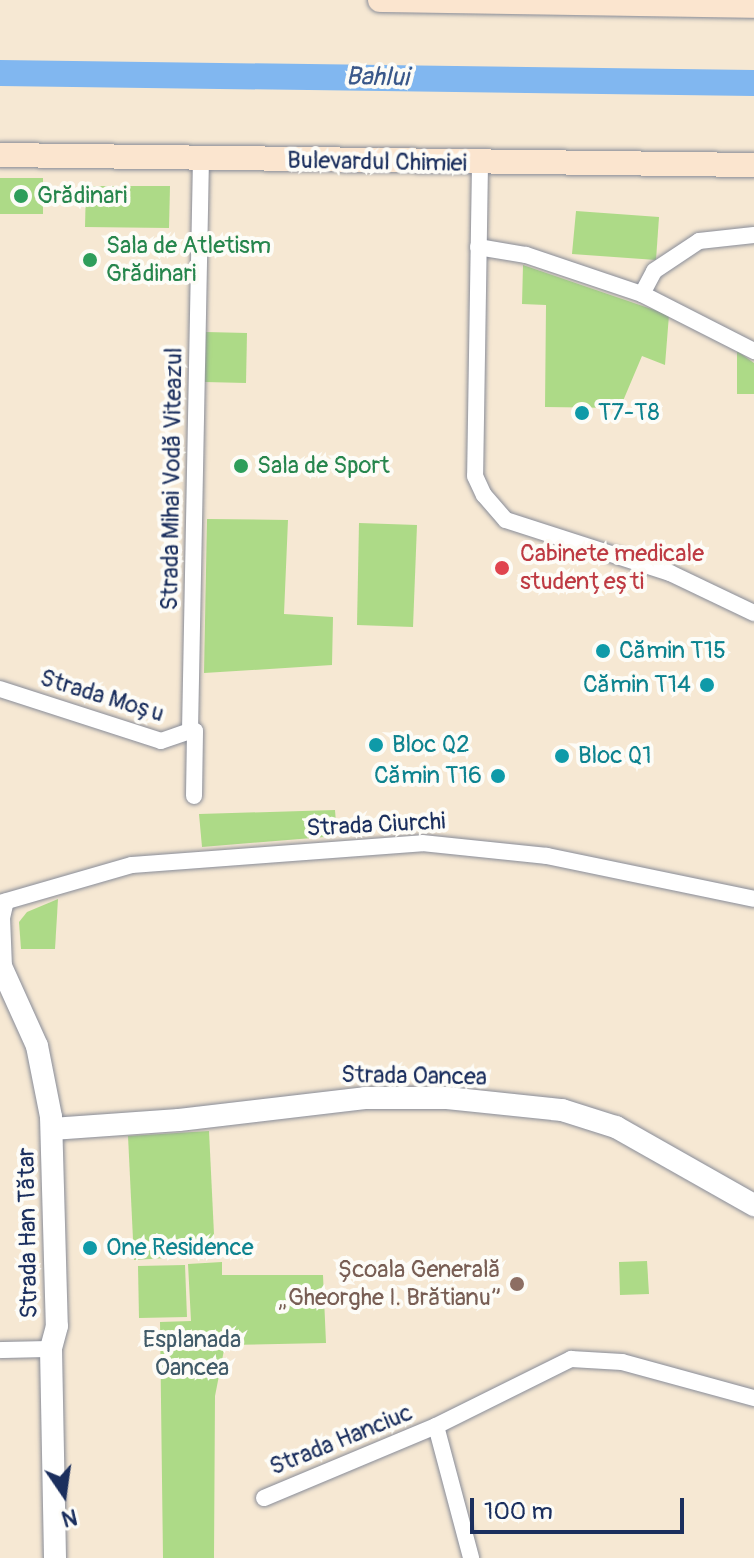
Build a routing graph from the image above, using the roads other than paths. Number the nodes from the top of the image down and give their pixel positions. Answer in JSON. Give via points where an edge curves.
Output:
{"nodes":[{"id":1,"x":380,"y":0,"type":"edge"},
{"id":2,"x":754,"y":6,"type":"edge"},
{"id":3,"x":0,"y":155,"type":"edge"},
{"id":4,"x":201,"y":158,"type":"junction"},
{"id":5,"x":480,"y":164,"type":"junction"},
{"id":6,"x":754,"y":165,"type":"edge"},
{"id":7,"x":754,"y":235,"type":"edge"},
{"id":8,"x":478,"y":247,"type":"junction"},
{"id":9,"x":642,"y":294,"type":"junction"},
{"id":10,"x":754,"y":351,"type":"edge"},
{"id":11,"x":754,"y":613,"type":"edge"},
{"id":12,"x":0,"y":689,"type":"edge"},
{"id":13,"x":190,"y":731,"type":"junction"},
{"id":14,"x":194,"y":796,"type":"dead end"},
{"id":15,"x":754,"y":899,"type":"edge"},
{"id":16,"x":3,"y":902,"type":"edge"},
{"id":17,"x":2,"y":966,"type":"edge"},
{"id":18,"x":0,"y":1006,"type":"edge"},
{"id":19,"x":23,"y":1009,"type":"junction"},
{"id":20,"x":52,"y":1129,"type":"junction"},
{"id":21,"x":754,"y":1205,"type":"edge"},
{"id":22,"x":51,"y":1349,"type":"junction"},
{"id":23,"x":0,"y":1350,"type":"edge"},
{"id":24,"x":754,"y":1398,"type":"edge"},
{"id":25,"x":436,"y":1426,"type":"junction"},
{"id":26,"x":264,"y":1498,"type":"dead end"},
{"id":27,"x":55,"y":1558,"type":"edge"},
{"id":28,"x":471,"y":1558,"type":"edge"}],
"edges":[{"from":1,"to":2,"type":"main road"},
{"from":3,"to":4,"type":"main road","name":"Bulevardul Chimiei"},
{"from":4,"to":5,"type":"main road","name":"Bulevardul Chimiei"},
{"from":4,"to":13,"type":"street","name":"Strada Mihai Vodă Viteazul"},
{"from":5,"to":6,"type":"main road","name":"Bulevardul Chimiei"},
{"from":5,"to":8,"type":"street"},
{"from":7,"to":9,"type":"street","via":[[699,241],[654,271]]},
{"from":8,"to":9,"type":"street","via":[[526,255]]},
{"from":8,"to":11,"type":"street","via":[[475,476],[493,509],[543,535],[670,573]]},
{"from":9,"to":10,"type":"street"},
{"from":12,"to":13,"type":"street","name":"Strada Moșu","via":[[152,739],[169,741]]},
{"from":13,"to":14,"type":"street","name":"Strada Mihai Vodă Viteazul","via":[[195,731]]},
{"from":15,"to":16,"type":"street","name":"Strada Ciurchi","via":[[547,856],[422,843],[132,865]]},
{"from":16,"to":17,"type":"street"},
{"from":17,"to":19,"type":"street","name":"Strada Han Tătar"},
{"from":18,"to":19,"type":"street"},
{"from":19,"to":20,"type":"street","name":"Strada Han Tătar","via":[[37,1046]]},
{"from":20,"to":21,"type":"street","name":"Strada Oancea","via":[[365,1098],[562,1110],[616,1127]]},
{"from":20,"to":22,"type":"street","name":"Strada Han Tătar","via":[[57,1326]]},
{"from":22,"to":23,"type":"street"},
{"from":22,"to":27,"type":"street","name":"Strada Han Tătar"},
{"from":24,"to":25,"type":"street","name":"Strada Hanciuc","via":[[590,1357],[547,1368]]},
{"from":25,"to":26,"type":"street","name":"Strada Hanciuc"},
{"from":25,"to":28,"type":"street"}]}
